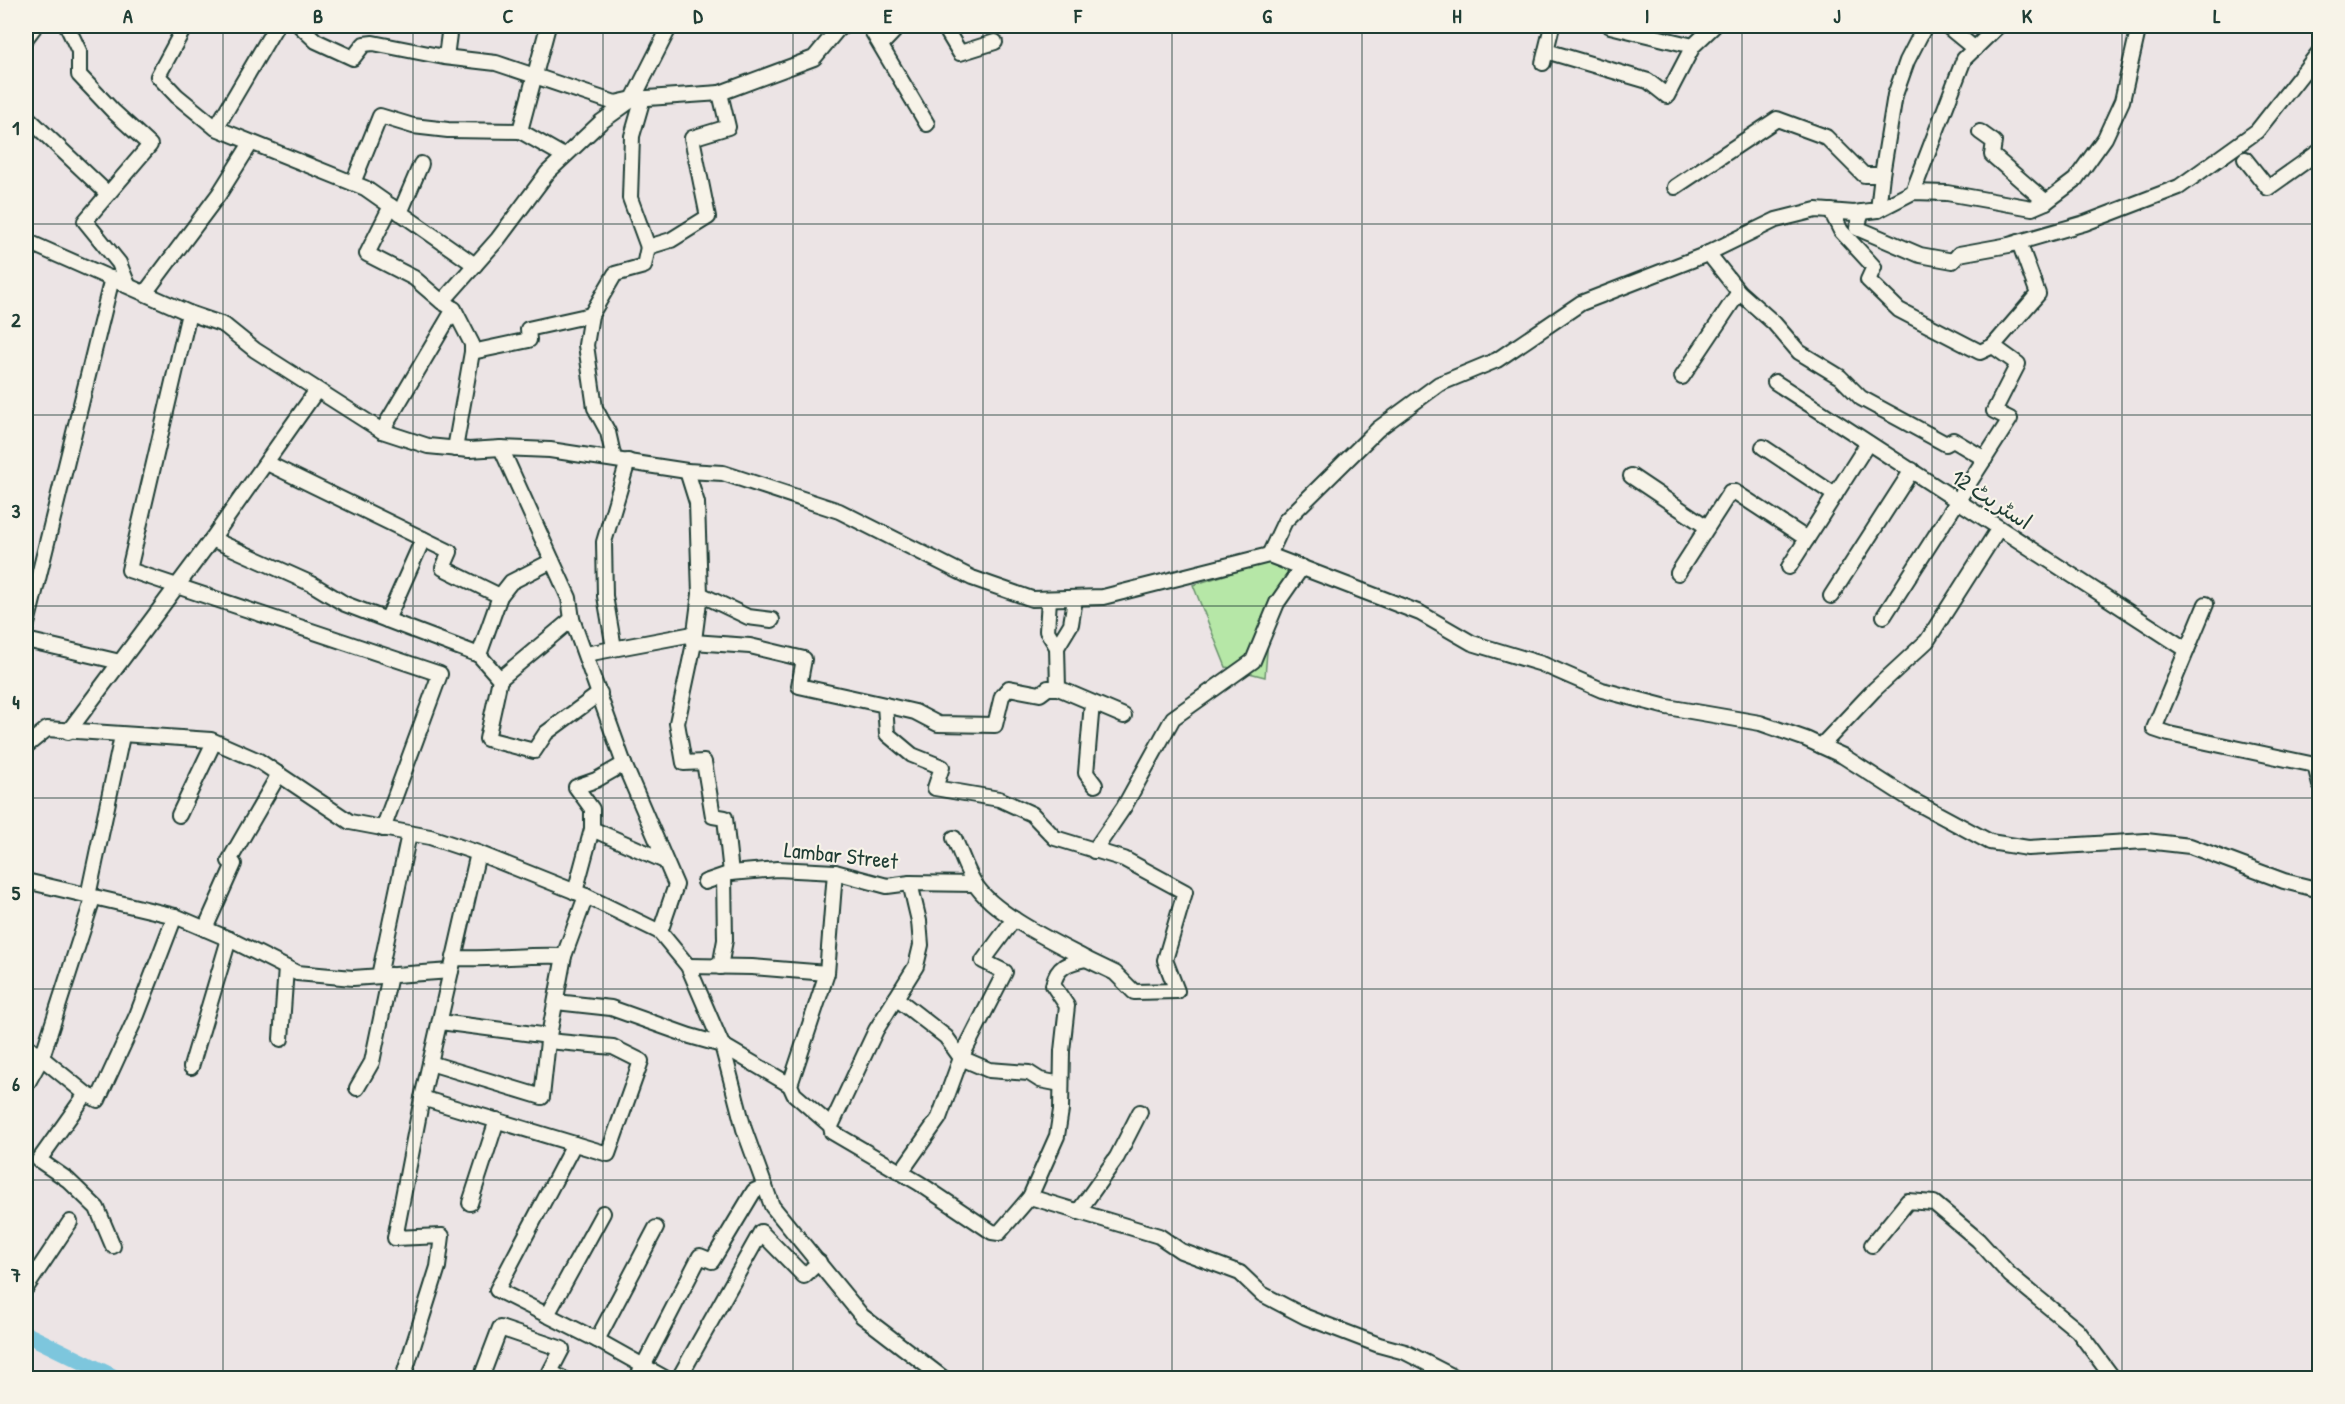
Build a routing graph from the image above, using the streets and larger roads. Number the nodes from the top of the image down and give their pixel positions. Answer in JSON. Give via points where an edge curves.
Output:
{"nodes":[{"id":1,"x":35,"y":26,"type":"edge"},
{"id":2,"x":67,"y":26,"type":"edge"},
{"id":3,"x":185,"y":26,"type":"edge"},
{"id":4,"x":276,"y":26,"type":"edge"},
{"id":5,"x":300,"y":26,"type":"edge"},
{"id":6,"x":450,"y":26,"type":"edge"},
{"id":7,"x":548,"y":26,"type":"edge"},
{"id":8,"x":869,"y":26,"type":"edge"},
{"id":9,"x":899,"y":26,"type":"edge"},
{"id":10,"x":1552,"y":26,"type":"edge"},
{"id":11,"x":1610,"y":26,"type":"edge"},
{"id":12,"x":1714,"y":26,"type":"edge"},
{"id":13,"x":1926,"y":26,"type":"edge"},
{"id":14,"x":1947,"y":26,"type":"edge"},
{"id":15,"x":1998,"y":26,"type":"edge"},
{"id":16,"x":2139,"y":26,"type":"edge"},
{"id":17,"x":666,"y":27,"type":"edge"},
{"id":18,"x":839,"y":27,"type":"edge"},
{"id":19,"x":950,"y":28,"type":"edge"},
{"id":20,"x":26,"y":38,"type":"edge"},
{"id":21,"x":994,"y":42,"type":"dead end"},
{"id":22,"x":881,"y":45,"type":"junction"},
{"id":23,"x":1693,"y":46,"type":"junction"},
{"id":24,"x":1975,"y":49,"type":"junction"},
{"id":25,"x":2319,"y":51,"type":"edge"},
{"id":26,"x":446,"y":57,"type":"junction"},
{"id":27,"x":536,"y":75,"type":"junction"},
{"id":28,"x":720,"y":93,"type":"junction"},
{"id":29,"x":638,"y":98,"type":"junction"},
{"id":30,"x":26,"y":116,"type":"edge"},
{"id":31,"x":927,"y":124,"type":"dead end"},
{"id":32,"x":216,"y":128,"type":"junction"},
{"id":33,"x":520,"y":131,"type":"junction"},
{"id":34,"x":1980,"y":132,"type":"dead end"},
{"id":35,"x":251,"y":142,"type":"junction"},
{"id":36,"x":2319,"y":151,"type":"edge"},
{"id":37,"x":564,"y":156,"type":"junction"},
{"id":38,"x":2245,"y":159,"type":"dead end"},
{"id":39,"x":421,"y":164,"type":"dead end"},
{"id":40,"x":1882,"y":176,"type":"junction"},
{"id":41,"x":353,"y":183,"type":"junction"},
{"id":42,"x":1675,"y":186,"type":"dead end"},
{"id":43,"x":1913,"y":192,"type":"junction"},
{"id":44,"x":108,"y":194,"type":"junction"},
{"id":45,"x":2046,"y":202,"type":"junction"},
{"id":46,"x":396,"y":209,"type":"junction"},
{"id":47,"x":1878,"y":210,"type":"junction"},
{"id":48,"x":1831,"y":211,"type":"junction"},
{"id":49,"x":1862,"y":212,"type":"junction"},
{"id":50,"x":26,"y":242,"type":"edge"},
{"id":51,"x":2019,"y":242,"type":"junction"},
{"id":52,"x":648,"y":248,"type":"junction"},
{"id":53,"x":1708,"y":253,"type":"junction"},
{"id":54,"x":475,"y":265,"type":"junction"},
{"id":55,"x":112,"y":278,"type":"junction"},
{"id":56,"x":128,"y":285,"type":"junction"},
{"id":57,"x":1739,"y":292,"type":"junction"},
{"id":58,"x":145,"y":293,"type":"junction"},
{"id":59,"x":448,"y":305,"type":"junction"},
{"id":60,"x":189,"y":313,"type":"junction"},
{"id":61,"x":591,"y":315,"type":"junction"},
{"id":62,"x":1993,"y":346,"type":"junction"},
{"id":63,"x":472,"y":352,"type":"junction"},
{"id":64,"x":1682,"y":377,"type":"dead end"},
{"id":65,"x":1775,"y":382,"type":"dead end"},
{"id":66,"x":317,"y":390,"type":"junction"},
{"id":67,"x":382,"y":431,"type":"junction"},
{"id":68,"x":1868,"y":442,"type":"junction"},
{"id":69,"x":501,"y":447,"type":"junction"},
{"id":70,"x":1763,"y":447,"type":"dead end"},
{"id":71,"x":455,"y":449,"type":"junction"},
{"id":72,"x":1984,"y":459,"type":"junction"},
{"id":73,"x":621,"y":460,"type":"junction"},
{"id":74,"x":267,"y":463,"type":"junction"},
{"id":75,"x":1912,"y":470,"type":"junction"},
{"id":76,"x":687,"y":471,"type":"junction"},
{"id":77,"x":1631,"y":476,"type":"dead end"},
{"id":78,"x":1835,"y":495,"type":"junction"},
{"id":79,"x":1958,"y":502,"type":"junction"},
{"id":80,"x":1707,"y":527,"type":"junction"},
{"id":81,"x":1999,"y":528,"type":"junction"},
{"id":82,"x":212,"y":539,"type":"junction"},
{"id":83,"x":423,"y":539,"type":"junction"},
{"id":84,"x":1807,"y":539,"type":"junction"},
{"id":85,"x":1269,"y":555,"type":"junction"},
{"id":86,"x":552,"y":561,"type":"junction"},
{"id":87,"x":1302,"y":567,"type":"junction"},
{"id":88,"x":1789,"y":567,"type":"dead end"},
{"id":89,"x":1678,"y":573,"type":"dead end"},
{"id":90,"x":176,"y":587,"type":"junction"},
{"id":91,"x":700,"y":594,"type":"junction"},
{"id":92,"x":500,"y":596,"type":"junction"},
{"id":93,"x":1832,"y":596,"type":"dead end"},
{"id":94,"x":1049,"y":599,"type":"junction"},
{"id":95,"x":1076,"y":599,"type":"junction"},
{"id":96,"x":2206,"y":604,"type":"dead end"},
{"id":97,"x":1884,"y":616,"type":"dead end"},
{"id":98,"x":572,"y":619,"type":"junction"},
{"id":99,"x":387,"y":620,"type":"junction"},
{"id":100,"x":772,"y":620,"type":"dead end"},
{"id":101,"x":26,"y":628,"type":"edge"},
{"id":102,"x":693,"y":638,"type":"junction"},
{"id":103,"x":26,"y":640,"type":"edge"},
{"id":104,"x":1057,"y":647,"type":"junction"},
{"id":105,"x":614,"y":648,"type":"junction"},
{"id":106,"x":2187,"y":650,"type":"junction"},
{"id":107,"x":586,"y":654,"type":"junction"},
{"id":108,"x":479,"y":656,"type":"junction"},
{"id":109,"x":120,"y":662,"type":"junction"},
{"id":110,"x":500,"y":679,"type":"junction"},
{"id":111,"x":1058,"y":688,"type":"junction"},
{"id":112,"x":600,"y":693,"type":"junction"},
{"id":113,"x":1092,"y":703,"type":"junction"},
{"id":114,"x":885,"y":705,"type":"junction"},
{"id":115,"x":1124,"y":716,"type":"dead end"},
{"id":116,"x":68,"y":732,"type":"junction"},
{"id":117,"x":122,"y":736,"type":"junction"},
{"id":118,"x":28,"y":741,"type":"edge"},
{"id":119,"x":214,"y":742,"type":"junction"},
{"id":120,"x":1821,"y":746,"type":"junction"},
{"id":121,"x":624,"y":764,"type":"junction"},
{"id":122,"x":279,"y":774,"type":"junction"},
{"id":123,"x":1095,"y":785,"type":"dead end"},
{"id":124,"x":2319,"y":785,"type":"edge"},
{"id":125,"x":180,"y":816,"type":"dead end"},
{"id":126,"x":383,"y":829,"type":"junction"},
{"id":127,"x":592,"y":829,"type":"junction"},
{"id":128,"x":409,"y":834,"type":"junction"},
{"id":129,"x":954,"y":838,"type":"dead end"},
{"id":130,"x":1094,"y":851,"type":"junction"},
{"id":131,"x":478,"y":853,"type":"junction"},
{"id":132,"x":665,"y":861,"type":"junction"},
{"id":133,"x":835,"y":872,"type":"junction"},
{"id":134,"x":728,"y":874,"type":"junction"},
{"id":135,"x":26,"y":882,"type":"edge"},
{"id":136,"x":705,"y":882,"type":"dead end"},
{"id":137,"x":910,"y":883,"type":"junction"},
{"id":138,"x":975,"y":884,"type":"junction"},
{"id":139,"x":2319,"y":890,"type":"edge"},
{"id":140,"x":580,"y":894,"type":"junction"},
{"id":141,"x":91,"y":897,"type":"junction"},
{"id":142,"x":175,"y":916,"type":"junction"},
{"id":143,"x":1014,"y":919,"type":"junction"},
{"id":144,"x":205,"y":929,"type":"junction"},
{"id":145,"x":660,"y":932,"type":"junction"},
{"id":146,"x":229,"y":939,"type":"junction"},
{"id":147,"x":564,"y":956,"type":"junction"},
{"id":148,"x":1086,"y":959,"type":"junction"},
{"id":149,"x":452,"y":965,"type":"junction"},
{"id":150,"x":688,"y":966,"type":"junction"},
{"id":151,"x":720,"y":967,"type":"junction"},
{"id":152,"x":286,"y":968,"type":"junction"},
{"id":153,"x":827,"y":973,"type":"junction"},
{"id":154,"x":385,"y":976,"type":"junction"},
{"id":155,"x":896,"y":998,"type":"junction"},
{"id":156,"x":556,"y":1002,"type":"junction"},
{"id":157,"x":440,"y":1022,"type":"junction"},
{"id":158,"x":281,"y":1039,"type":"dead end"},
{"id":159,"x":549,"y":1039,"type":"junction"},
{"id":160,"x":26,"y":1045,"type":"edge"},
{"id":161,"x":722,"y":1045,"type":"junction"},
{"id":162,"x":42,"y":1057,"type":"junction"},
{"id":163,"x":961,"y":1059,"type":"junction"},
{"id":164,"x":430,"y":1063,"type":"junction"},
{"id":165,"x":190,"y":1067,"type":"dead end"},
{"id":166,"x":1061,"y":1084,"type":"junction"},
{"id":167,"x":790,"y":1085,"type":"junction"},
{"id":168,"x":26,"y":1086,"type":"edge"},
{"id":169,"x":357,"y":1088,"type":"dead end"},
{"id":170,"x":86,"y":1094,"type":"junction"},
{"id":171,"x":422,"y":1098,"type":"junction"},
{"id":172,"x":1140,"y":1112,"type":"dead end"},
{"id":173,"x":497,"y":1120,"type":"junction"},
{"id":174,"x":831,"y":1126,"type":"junction"},
{"id":175,"x":574,"y":1144,"type":"junction"},
{"id":176,"x":901,"y":1172,"type":"junction"},
{"id":177,"x":765,"y":1186,"type":"junction"},
{"id":178,"x":1030,"y":1197,"type":"junction"},
{"id":179,"x":470,"y":1203,"type":"dead end"},
{"id":180,"x":1078,"y":1212,"type":"junction"},
{"id":181,"x":603,"y":1213,"type":"dead end"},
{"id":182,"x":70,"y":1222,"type":"dead end"},
{"id":183,"x":656,"y":1228,"type":"dead end"},
{"id":184,"x":1872,"y":1245,"type":"dead end"},
{"id":185,"x":113,"y":1246,"type":"dead end"},
{"id":186,"x":819,"y":1262,"type":"junction"},
{"id":187,"x":26,"y":1288,"type":"edge"},
{"id":188,"x":547,"y":1315,"type":"junction"},
{"id":189,"x":597,"y":1340,"type":"junction"},
{"id":190,"x":640,"y":1372,"type":"edge"},
{"id":191,"x":403,"y":1378,"type":"edge"},
{"id":192,"x":481,"y":1378,"type":"edge"},
{"id":193,"x":562,"y":1378,"type":"edge"},
{"id":194,"x":665,"y":1378,"type":"edge"},
{"id":195,"x":679,"y":1378,"type":"edge"},
{"id":196,"x":943,"y":1378,"type":"edge"},
{"id":197,"x":1456,"y":1378,"type":"edge"},
{"id":198,"x":2113,"y":1378,"type":"edge"}],
"edges":[{"from":1,"to":20,"type":"street"},
{"from":2,"to":44,"type":"street","via":[[79,51],[79,75],[150,145]]},
{"from":3,"to":32,"type":"street","via":[[158,76]]},
{"from":4,"to":32,"type":"street"},
{"from":5,"to":26,"type":"street","via":[[316,41],[353,58],[364,44],[373,43]]},
{"from":6,"to":26,"type":"street"},
{"from":7,"to":27,"type":"street"},
{"from":8,"to":22,"type":"street"},
{"from":9,"to":22,"type":"street"},
{"from":10,"to":23,"type":"street","via":[[1545,57],[1648,81],[1667,96]]},
{"from":11,"to":23,"type":"street"},
{"from":12,"to":23,"type":"street"},
{"from":13,"to":40,"type":"street","via":[[1906,61],[1895,95]]},
{"from":14,"to":24,"type":"street"},
{"from":15,"to":24,"type":"street"},
{"from":16,"to":45,"type":"street","via":[[2122,102],[2105,138],[2075,180]]},
{"from":17,"to":29,"type":"street"},
{"from":18,"to":28,"type":"street","via":[[814,58]]},
{"from":19,"to":21,"type":"street","via":[[960,53]]},
{"from":22,"to":31,"type":"street"},
{"from":24,"to":43,"type":"street","via":[[1964,59]]},
{"from":25,"to":51,"type":"street","via":[[2257,131],[2180,187],[2128,208]]},
{"from":26,"to":27,"type":"street","via":[[496,63]]},
{"from":27,"to":29,"type":"street","via":[[615,103]]},
{"from":27,"to":33,"type":"street"},
{"from":28,"to":29,"type":"street"},
{"from":28,"to":52,"type":"street","via":[[728,127],[692,138],[708,217],[671,240]]},
{"from":29,"to":37,"type":"street","via":[[601,122]]},
{"from":29,"to":52,"type":"street","via":[[630,198]]},
{"from":30,"to":44,"type":"street"},
{"from":32,"to":35,"type":"street"},
{"from":33,"to":37,"type":"street"},
{"from":33,"to":41,"type":"street","via":[[448,130],[412,126],[380,116]]},
{"from":34,"to":45,"type":"street","via":[[1994,141],[1992,155]]},
{"from":35,"to":41,"type":"street"},
{"from":35,"to":58,"type":"street","via":[[219,195]]},
{"from":36,"to":38,"type":"street","via":[[2268,188]]},
{"from":37,"to":54,"type":"street"},
{"from":39,"to":46,"type":"street"},
{"from":40,"to":42,"type":"street","via":[[1864,175],[1826,137],[1777,119]]},
{"from":40,"to":47,"type":"street"},
{"from":41,"to":46,"type":"street"},
{"from":43,"to":45,"type":"street","via":[[1947,193],[2032,208]]},
{"from":43,"to":47,"type":"street"},
{"from":44,"to":56,"type":"street","via":[[85,221],[119,263]]},
{"from":46,"to":54,"type":"street"},
{"from":46,"to":59,"type":"street","via":[[368,254],[414,278]]},
{"from":47,"to":49,"type":"street"},
{"from":48,"to":49,"type":"street"},
{"from":48,"to":53,"type":"street","via":[[1816,210],[1776,220]]},
{"from":48,"to":62,"type":"street","via":[[1841,231],[1874,267],[1868,280],[1899,310],[1980,352]]},
{"from":49,"to":51,"type":"street","via":[[1857,228],[1920,255],[1953,261],[1959,254]]},
{"from":50,"to":55,"type":"street"},
{"from":51,"to":62,"type":"street","via":[[2038,294]]},
{"from":52,"to":61,"type":"street","via":[[644,266],[615,274]]},
{"from":53,"to":57,"type":"street"},
{"from":53,"to":85,"type":"street","via":[[1581,303],[1497,360],[1439,384],[1378,429],[1311,494],[1285,521]]},
{"from":54,"to":59,"type":"street"},
{"from":55,"to":56,"type":"street"},
{"from":55,"to":101,"type":"street"},
{"from":56,"to":58,"type":"street"},
{"from":57,"to":64,"type":"street"},
{"from":57,"to":72,"type":"street","via":[[1799,352],[1840,377],[1861,398],[1946,444],[1953,440]]},
{"from":58,"to":60,"type":"street"},
{"from":59,"to":63,"type":"street","via":[[472,344]]},
{"from":59,"to":67,"type":"street"},
{"from":60,"to":66,"type":"street","via":[[224,325]]},
{"from":60,"to":90,"type":"street","via":[[129,570]]},
{"from":61,"to":63,"type":"street","via":[[528,329],[529,340]]},
{"from":61,"to":73,"type":"street","via":[[586,345],[595,408]]},
{"from":62,"to":72,"type":"street","via":[[2018,364],[1994,411],[2010,419]]},
{"from":63,"to":71,"type":"street"},
{"from":65,"to":68,"type":"street","name":"اسٹریٹ 12"},
{"from":66,"to":67,"type":"street"},
{"from":66,"to":74,"type":"street"},
{"from":67,"to":71,"type":"street","via":[[428,446]]},
{"from":68,"to":75,"type":"street","name":"اسٹریٹ 12"},
{"from":68,"to":78,"type":"street"},
{"from":69,"to":71,"type":"street"},
{"from":69,"to":73,"type":"street"},
{"from":69,"to":86,"type":"street"},
{"from":70,"to":78,"type":"street"},
{"from":72,"to":79,"type":"street"},
{"from":73,"to":76,"type":"street"},
{"from":73,"to":105,"type":"street","via":[[604,542],[605,596]]},
{"from":74,"to":82,"type":"street"},
{"from":74,"to":83,"type":"street"},
{"from":75,"to":79,"type":"street","name":"اسٹریٹ 12"},
{"from":75,"to":93,"type":"street"},
{"from":76,"to":91,"type":"street","via":[[697,503]]},
{"from":76,"to":94,"type":"street","via":[[723,473],[784,491],[839,512],[972,578],[1032,599]]},
{"from":77,"to":80,"type":"street"},
{"from":78,"to":84,"type":"street"},
{"from":79,"to":81,"type":"street","name":"اسٹریٹ 12"},
{"from":79,"to":97,"type":"street"},
{"from":80,"to":84,"type":"street","via":[[1727,494],[1735,492]]},
{"from":80,"to":89,"type":"street"},
{"from":81,"to":106,"type":"street","name":"اسٹریٹ 12"},
{"from":81,"to":120,"type":"street","via":[[1927,641]]},
{"from":82,"to":90,"type":"street"},
{"from":82,"to":99,"type":"street","via":[[312,584],[345,604]]},
{"from":83,"to":92,"type":"street","via":[[450,552],[443,568]]},
{"from":83,"to":99,"type":"street"},
{"from":84,"to":88,"type":"street"},
{"from":85,"to":87,"type":"street"},
{"from":85,"to":95,"type":"street","via":[[1103,597]]},
{"from":86,"to":92,"type":"street","via":[[511,582]]},
{"from":86,"to":98,"type":"street","via":[[569,598]]},
{"from":87,"to":120,"type":"street","via":[[1420,613],[1472,643],[1542,664],[1602,690],[1667,707],[1760,723]]},
{"from":87,"to":130,"type":"street","via":[[1277,603],[1253,661],[1173,718],[1124,807]]},
{"from":90,"to":109,"type":"street"},
{"from":90,"to":126,"type":"street","via":[[440,674]]},
{"from":91,"to":100,"type":"street","via":[[748,617]]},
{"from":91,"to":102,"type":"street"},
{"from":92,"to":108,"type":"street"},
{"from":94,"to":95,"type":"street"},
{"from":94,"to":104,"type":"street","via":[[1047,631]]},
{"from":95,"to":104,"type":"street","via":[[1071,624]]},
{"from":96,"to":106,"type":"street"},
{"from":98,"to":107,"type":"street"},
{"from":98,"to":110,"type":"street"},
{"from":99,"to":108,"type":"street"},
{"from":102,"to":105,"type":"street"},
{"from":102,"to":114,"type":"street","via":[[804,659],[799,686]]},
{"from":102,"to":134,"type":"street","via":[[677,727],[684,763],[704,762],[713,816],[725,818]]},
{"from":103,"to":109,"type":"street"},
{"from":104,"to":111,"type":"street"},
{"from":105,"to":107,"type":"street"},
{"from":106,"to":124,"type":"street","via":[[2154,729],[2315,765]]},
{"from":107,"to":112,"type":"street"},
{"from":108,"to":110,"type":"street"},
{"from":109,"to":116,"type":"street"},
{"from":110,"to":112,"type":"street","via":[[488,739],[534,751],[546,734]]},
{"from":111,"to":113,"type":"street"},
{"from":111,"to":114,"type":"street","via":[[1048,688],[1040,694],[1009,688],[1002,696],[995,725],[938,723],[915,712]]},
{"from":112,"to":121,"type":"street"},
{"from":113,"to":115,"type":"street"},
{"from":113,"to":123,"type":"street","via":[[1086,773]]},
{"from":114,"to":130,"type":"street","via":[[887,734],[912,755],[942,767],[935,788],[999,798],[1032,814],[1055,838]]},
{"from":116,"to":117,"type":"street"},
{"from":116,"to":118,"type":"street","via":[[47,729]]},
{"from":117,"to":119,"type":"street"},
{"from":117,"to":141,"type":"street"},
{"from":119,"to":122,"type":"street"},
{"from":119,"to":125,"type":"street"},
{"from":120,"to":139,"type":"street","via":[[1990,842],[2028,848],[2146,841],[2190,846]]},
{"from":121,"to":127,"type":"street","via":[[576,787],[592,809]]},
{"from":121,"to":132,"type":"street"},
{"from":122,"to":126,"type":"street","via":[[350,822]]},
{"from":122,"to":144,"type":"street","via":[[229,861],[234,864]]},
{"from":126,"to":128,"type":"street"},
{"from":127,"to":132,"type":"street"},
{"from":127,"to":140,"type":"street"},
{"from":128,"to":131,"type":"street"},
{"from":128,"to":154,"type":"street"},
{"from":129,"to":138,"type":"street"},
{"from":130,"to":148,"type":"street","via":[[1124,859],[1185,892],[1165,960],[1177,991],[1134,992],[1115,973]]},
{"from":131,"to":140,"type":"street"},
{"from":131,"to":149,"type":"street"},
{"from":132,"to":145,"type":"street","via":[[676,885]]},
{"from":133,"to":134,"type":"street","name":"Lambar Street","via":[[777,869]]},
{"from":133,"to":137,"type":"street","name":"Lambar Street","via":[[887,886]]},
{"from":133,"to":153,"type":"street"},
{"from":134,"to":136,"type":"street","name":"Lambar Street"},
{"from":134,"to":151,"type":"street"},
{"from":135,"to":141,"type":"street"},
{"from":137,"to":138,"type":"street","name":"Lambar Street"},
{"from":137,"to":155,"type":"street","via":[[921,945],[916,966]]},
{"from":138,"to":143,"type":"street"},
{"from":140,"to":145,"type":"street"},
{"from":140,"to":147,"type":"street"},
{"from":141,"to":142,"type":"street"},
{"from":141,"to":162,"type":"street"},
{"from":142,"to":144,"type":"street"},
{"from":142,"to":170,"type":"street","via":[[137,1015],[98,1100]]},
{"from":143,"to":148,"type":"street"},
{"from":143,"to":163,"type":"street","via":[[983,961],[1005,972]]},
{"from":144,"to":146,"type":"street"},
{"from":145,"to":150,"type":"street"},
{"from":146,"to":152,"type":"street"},
{"from":146,"to":165,"type":"street"},
{"from":147,"to":149,"type":"street","via":[[526,954]]},
{"from":147,"to":156,"type":"street"},
{"from":148,"to":166,"type":"street","via":[[1064,964],[1053,985],[1067,1006]]},
{"from":149,"to":154,"type":"street"},
{"from":149,"to":157,"type":"street"},
{"from":150,"to":151,"type":"street"},
{"from":150,"to":161,"type":"street"},
{"from":151,"to":153,"type":"street"},
{"from":152,"to":154,"type":"street","via":[[297,973],[353,978]]},
{"from":152,"to":158,"type":"street"},
{"from":153,"to":167,"type":"street"},
{"from":154,"to":169,"type":"street","via":[[372,1062]]},
{"from":155,"to":163,"type":"street","via":[[946,1037]]},
{"from":155,"to":174,"type":"street","via":[[876,1030]]},
{"from":156,"to":159,"type":"street"},
{"from":156,"to":161,"type":"street","via":[[611,1008]]},
{"from":157,"to":159,"type":"street"},
{"from":157,"to":164,"type":"street"},
{"from":159,"to":164,"type":"street","via":[[542,1097]]},
{"from":159,"to":175,"type":"street","via":[[613,1047],[641,1060],[608,1154]]},
{"from":160,"to":162,"type":"street"},
{"from":161,"to":167,"type":"street"},
{"from":161,"to":177,"type":"street","via":[[744,1129]]},
{"from":162,"to":168,"type":"street"},
{"from":162,"to":170,"type":"street"},
{"from":163,"to":166,"type":"street","via":[[989,1070],[1029,1073],[1040,1080]]},
{"from":163,"to":176,"type":"street","via":[[939,1118]]},
{"from":164,"to":171,"type":"street"},
{"from":166,"to":178,"type":"street","via":[[1057,1136]]},
{"from":167,"to":174,"type":"street","via":[[794,1094]]},
{"from":170,"to":185,"type":"street","via":[[39,1160],[68,1180],[97,1208]]},
{"from":171,"to":173,"type":"street"},
{"from":171,"to":191,"type":"street","via":[[395,1238],[442,1236],[438,1268]]},
{"from":172,"to":180,"type":"street","via":[[1117,1157]]},
{"from":173,"to":175,"type":"street"},
{"from":173,"to":179,"type":"street"},
{"from":174,"to":176,"type":"street","via":[[832,1132]]},
{"from":175,"to":188,"type":"street","via":[[497,1290]]},
{"from":176,"to":178,"type":"street","via":[[992,1232],[999,1233]]},
{"from":177,"to":186,"type":"street","via":[[772,1206]]},
{"from":177,"to":190,"type":"street","via":[[754,1191],[712,1261],[700,1256]]},
{"from":178,"to":180,"type":"street"},
{"from":180,"to":197,"type":"street","via":[[1159,1236],[1181,1251],[1240,1273],[1262,1294],[1299,1313],[1405,1352]]},
{"from":181,"to":188,"type":"street"},
{"from":182,"to":187,"type":"street"},
{"from":183,"to":189,"type":"street"},
{"from":184,"to":198,"type":"street","via":[[1908,1201],[1934,1203],[1978,1240],[2010,1275],[2078,1331]]},
{"from":186,"to":195,"type":"street","via":[[804,1276],[761,1232]]},
{"from":186,"to":196,"type":"street","via":[[862,1316]]},
{"from":188,"to":189,"type":"street"},
{"from":189,"to":190,"type":"street"},
{"from":190,"to":194,"type":"street"},
{"from":192,"to":193,"type":"street","via":[[500,1328],[562,1350],[550,1372]]}]}
